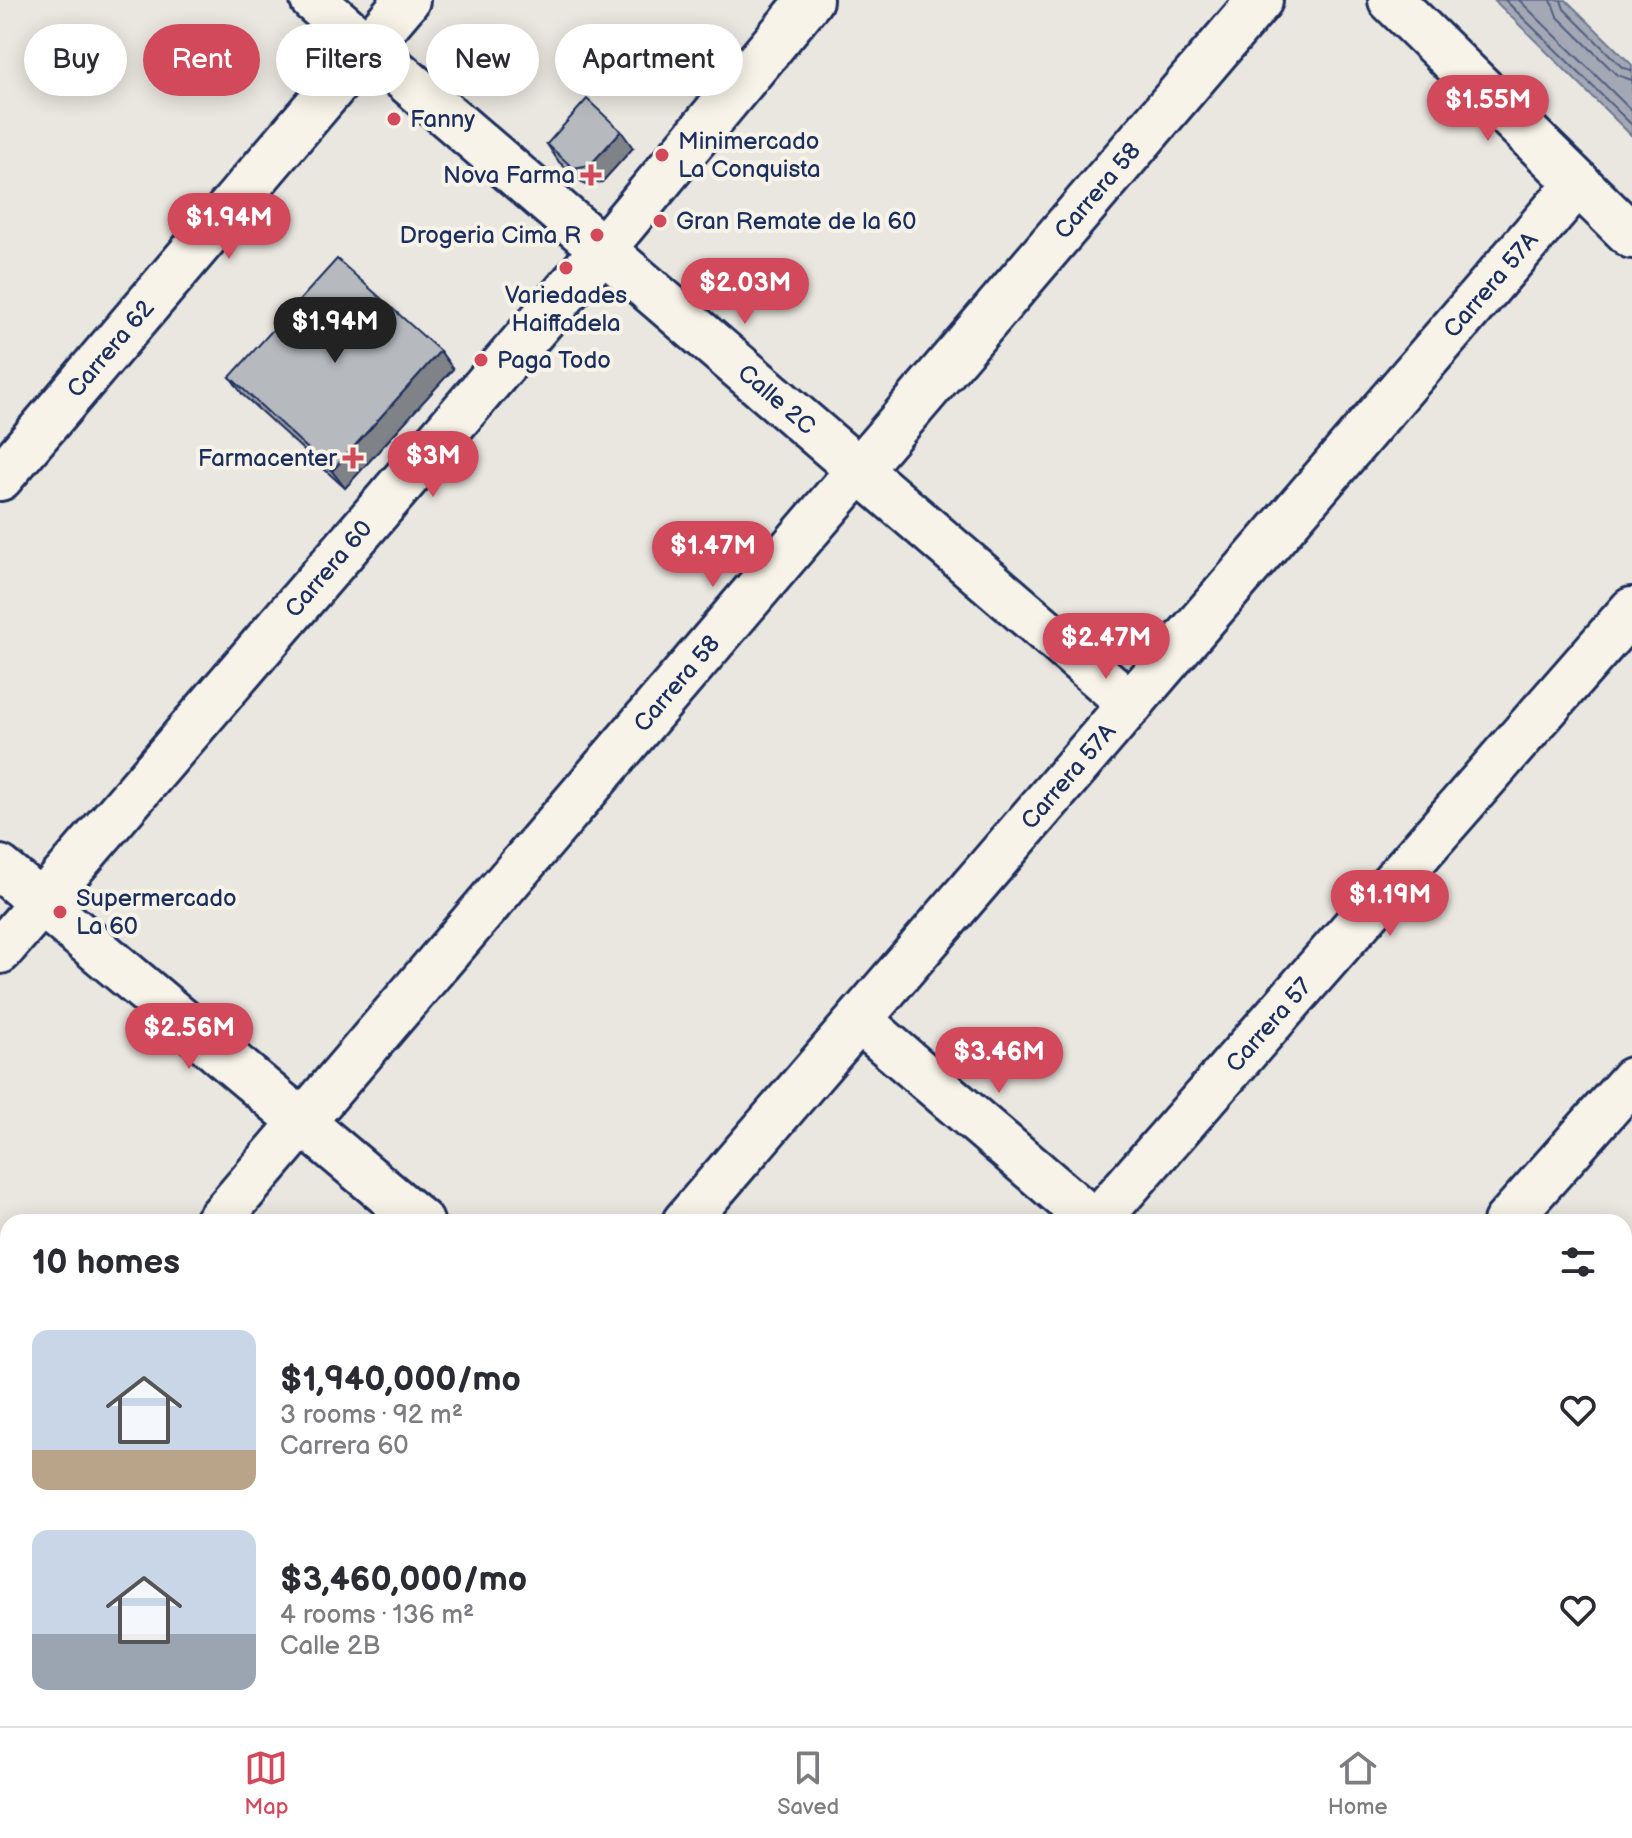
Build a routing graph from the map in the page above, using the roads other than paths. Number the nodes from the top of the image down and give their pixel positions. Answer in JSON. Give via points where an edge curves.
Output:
{"nodes":[{"id":1,"x":313,"y":0,"type":"edge"},
{"id":2,"x":407,"y":0,"type":"edge"},
{"id":3,"x":810,"y":0,"type":"edge"},
{"id":4,"x":1260,"y":0,"type":"edge"},
{"id":5,"x":1391,"y":0,"type":"edge"},
{"id":6,"x":341,"y":24,"type":"edge"},
{"id":7,"x":386,"y":24,"type":"edge"},
{"id":8,"x":410,"y":83,"type":"edge"},
{"id":9,"x":325,"y":96,"type":"edge"},
{"id":10,"x":1578,"y":183,"type":"junction"},
{"id":11,"x":1632,"y":236,"type":"edge"},
{"id":12,"x":603,"y":249,"type":"junction"},
{"id":13,"x":859,"y":470,"type":"junction"},
{"id":14,"x":0,"y":478,"type":"edge"},
{"id":15,"x":1632,"y":610,"type":"edge"},
{"id":16,"x":1131,"y":704,"type":"junction"},
{"id":17,"x":0,"y":868,"type":"edge"},
{"id":18,"x":42,"y":903,"type":"junction"},
{"id":19,"x":0,"y":951,"type":"edge"},
{"id":20,"x":859,"y":1020,"type":"junction"},
{"id":21,"x":1632,"y":1080,"type":"edge"},
{"id":22,"x":303,"y":1122,"type":"junction"},
{"id":23,"x":224,"y":1214,"type":"edge"},
{"id":24,"x":412,"y":1214,"type":"edge"},
{"id":25,"x":692,"y":1214,"type":"edge"},
{"id":26,"x":1086,"y":1214,"type":"edge"},
{"id":27,"x":1102,"y":1214,"type":"edge"},
{"id":28,"x":1513,"y":1214,"type":"edge"}],
"edges":[{"from":1,"to":6,"type":"street","name":"Calle 2C"},
{"from":2,"to":7,"type":"street","name":"Carrera 62"},
{"from":3,"to":12,"type":"street","name":"Carrera 60"},
{"from":4,"to":13,"type":"street","name":"Carrera 58"},
{"from":5,"to":10,"type":"street"},
{"from":8,"to":12,"type":"street","name":"Calle 2C"},
{"from":9,"to":14,"type":"street","name":"Carrera 62"},
{"from":10,"to":11,"type":"street"},
{"from":10,"to":16,"type":"street","name":"Carrera 57A"},
{"from":12,"to":13,"type":"street","name":"Calle 2C"},
{"from":12,"to":18,"type":"street","name":"Carrera 60"},
{"from":13,"to":16,"type":"street","name":"Calle 2C"},
{"from":13,"to":22,"type":"street","name":"Carrera 58"},
{"from":15,"to":27,"type":"street","name":"Carrera 57"},
{"from":16,"to":20,"type":"street","name":"Carrera 57A"},
{"from":17,"to":18,"type":"street"},
{"from":18,"to":19,"type":"street","name":"Carrera 60"},
{"from":18,"to":22,"type":"street"},
{"from":20,"to":25,"type":"street","name":"Carrera 57A"},
{"from":20,"to":26,"type":"street"},
{"from":21,"to":28,"type":"street"},
{"from":22,"to":23,"type":"street","name":"Carrera 58"},
{"from":22,"to":24,"type":"street"}]}
